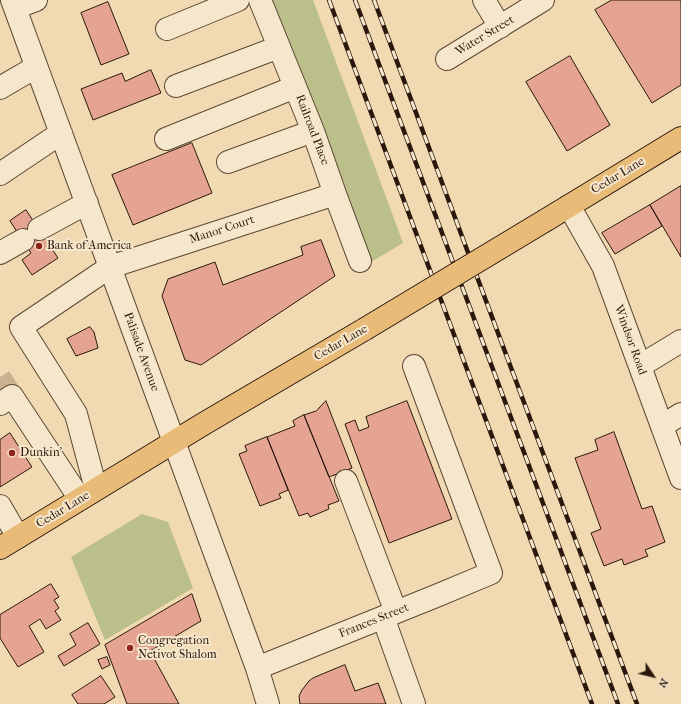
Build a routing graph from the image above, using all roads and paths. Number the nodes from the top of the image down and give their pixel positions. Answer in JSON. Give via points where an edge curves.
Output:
{"nodes":[{"id":1,"x":36,"y":0,"type":"edge"},
{"id":2,"x":238,"y":0,"type":"edge"},
{"id":3,"x":260,"y":0,"type":"edge"},
{"id":4,"x":484,"y":0,"type":"edge"},
{"id":5,"x":543,"y":0,"type":"edge"},
{"id":6,"x":13,"y":4,"type":"edge"},
{"id":7,"x":500,"y":26,"type":"junction"},
{"id":8,"x":167,"y":29,"type":"dead end"},
{"id":9,"x":279,"y":47,"type":"junction"},
{"id":10,"x":447,"y":59,"type":"dead end"},
{"id":11,"x":36,"y":67,"type":"junction"},
{"id":12,"x":176,"y":86,"type":"dead end"},
{"id":13,"x":295,"y":87,"type":"junction"},
{"id":14,"x":0,"y":88,"type":"edge"},
{"id":15,"x":313,"y":131,"type":"junction"},
{"id":16,"x":61,"y":133,"type":"junction"},
{"id":17,"x":681,"y":138,"type":"edge"},
{"id":18,"x":166,"y":139,"type":"dead end"},
{"id":19,"x":228,"y":162,"type":"dead end"},
{"id":20,"x":0,"y":174,"type":"edge"},
{"id":21,"x":335,"y":194,"type":"junction"},
{"id":22,"x":87,"y":203,"type":"junction"},
{"id":23,"x":569,"y":206,"type":"junction"},
{"id":24,"x":0,"y":254,"type":"edge"},
{"id":25,"x":360,"y":261,"type":"dead end"},
{"id":26,"x":110,"y":267,"type":"junction"},
{"id":27,"x":681,"y":341,"type":"edge"},
{"id":28,"x":414,"y":366,"type":"dead end"},
{"id":29,"x":640,"y":366,"type":"junction"},
{"id":30,"x":0,"y":404,"type":"edge"},
{"id":31,"x":681,"y":414,"type":"edge"},
{"id":32,"x":662,"y":426,"type":"junction"},
{"id":33,"x":174,"y":442,"type":"junction"},
{"id":34,"x":681,"y":478,"type":"edge"},
{"id":35,"x":346,"y":481,"type":"dead end"},
{"id":36,"x":88,"y":494,"type":"junction"},
{"id":37,"x":0,"y":506,"type":"edge"},
{"id":38,"x":5,"y":544,"type":"edge"},
{"id":39,"x":389,"y":614,"type":"junction"},
{"id":40,"x":257,"y":668,"type":"junction"},
{"id":41,"x":268,"y":704,"type":"edge"},
{"id":42,"x":414,"y":704,"type":"edge"}],
"edges":[{"from":1,"to":6,"type":"street"},
{"from":2,"to":8,"type":"street"},
{"from":3,"to":9,"type":"street","name":"Railroad Place"},
{"from":4,"to":7,"type":"street"},
{"from":5,"to":7,"type":"street","name":"Water Street"},
{"from":6,"to":11,"type":"street","name":"Palisade Avenue"},
{"from":7,"to":10,"type":"street","name":"Water Street"},
{"from":9,"to":12,"type":"street"},
{"from":9,"to":13,"type":"street","name":"Railroad Place"},
{"from":11,"to":14,"type":"street"},
{"from":11,"to":16,"type":"street","name":"Palisade Avenue"},
{"from":13,"to":15,"type":"street","name":"Railroad Place"},
{"from":13,"to":18,"type":"street"},
{"from":15,"to":19,"type":"street"},
{"from":15,"to":21,"type":"street","name":"Railroad Place"},
{"from":16,"to":20,"type":"street"},
{"from":16,"to":22,"type":"street","name":"Palisade Avenue"},
{"from":17,"to":23,"type":"main road","name":"Cedar Lane"},
{"from":21,"to":25,"type":"street","name":"Railroad Place"},
{"from":21,"to":26,"type":"street","name":"Manor Court"},
{"from":22,"to":24,"type":"street"},
{"from":22,"to":26,"type":"street","name":"Palisade Avenue"},
{"from":23,"to":29,"type":"street","name":"Windsor Road","via":[[603,266]]},
{"from":23,"to":33,"type":"main road","name":"Cedar Lane","bridge":true},
{"from":26,"to":33,"type":"street","name":"Palisade Avenue"},
{"from":26,"to":36,"type":"street","name":"Manor Court","via":[[21,327],[76,414]]},
{"from":27,"to":29,"type":"street"},
{"from":28,"to":39,"type":"street","name":"Frances Street","via":[[491,573]]},
{"from":29,"to":32,"type":"street","name":"Windsor Road"},
{"from":30,"to":36,"type":"street","via":[[12,396]]},
{"from":31,"to":32,"type":"street"},
{"from":32,"to":34,"type":"street","name":"Windsor Road"},
{"from":33,"to":36,"type":"main road","name":"Cedar Lane"},
{"from":33,"to":40,"type":"street","name":"Palisade Avenue"},
{"from":35,"to":39,"type":"street"},
{"from":36,"to":38,"type":"main road","name":"Cedar Lane"},
{"from":37,"to":38,"type":"street"},
{"from":39,"to":40,"type":"street","name":"Frances Street"},
{"from":39,"to":42,"type":"street"},
{"from":40,"to":41,"type":"street","name":"Palisade Avenue"}]}
